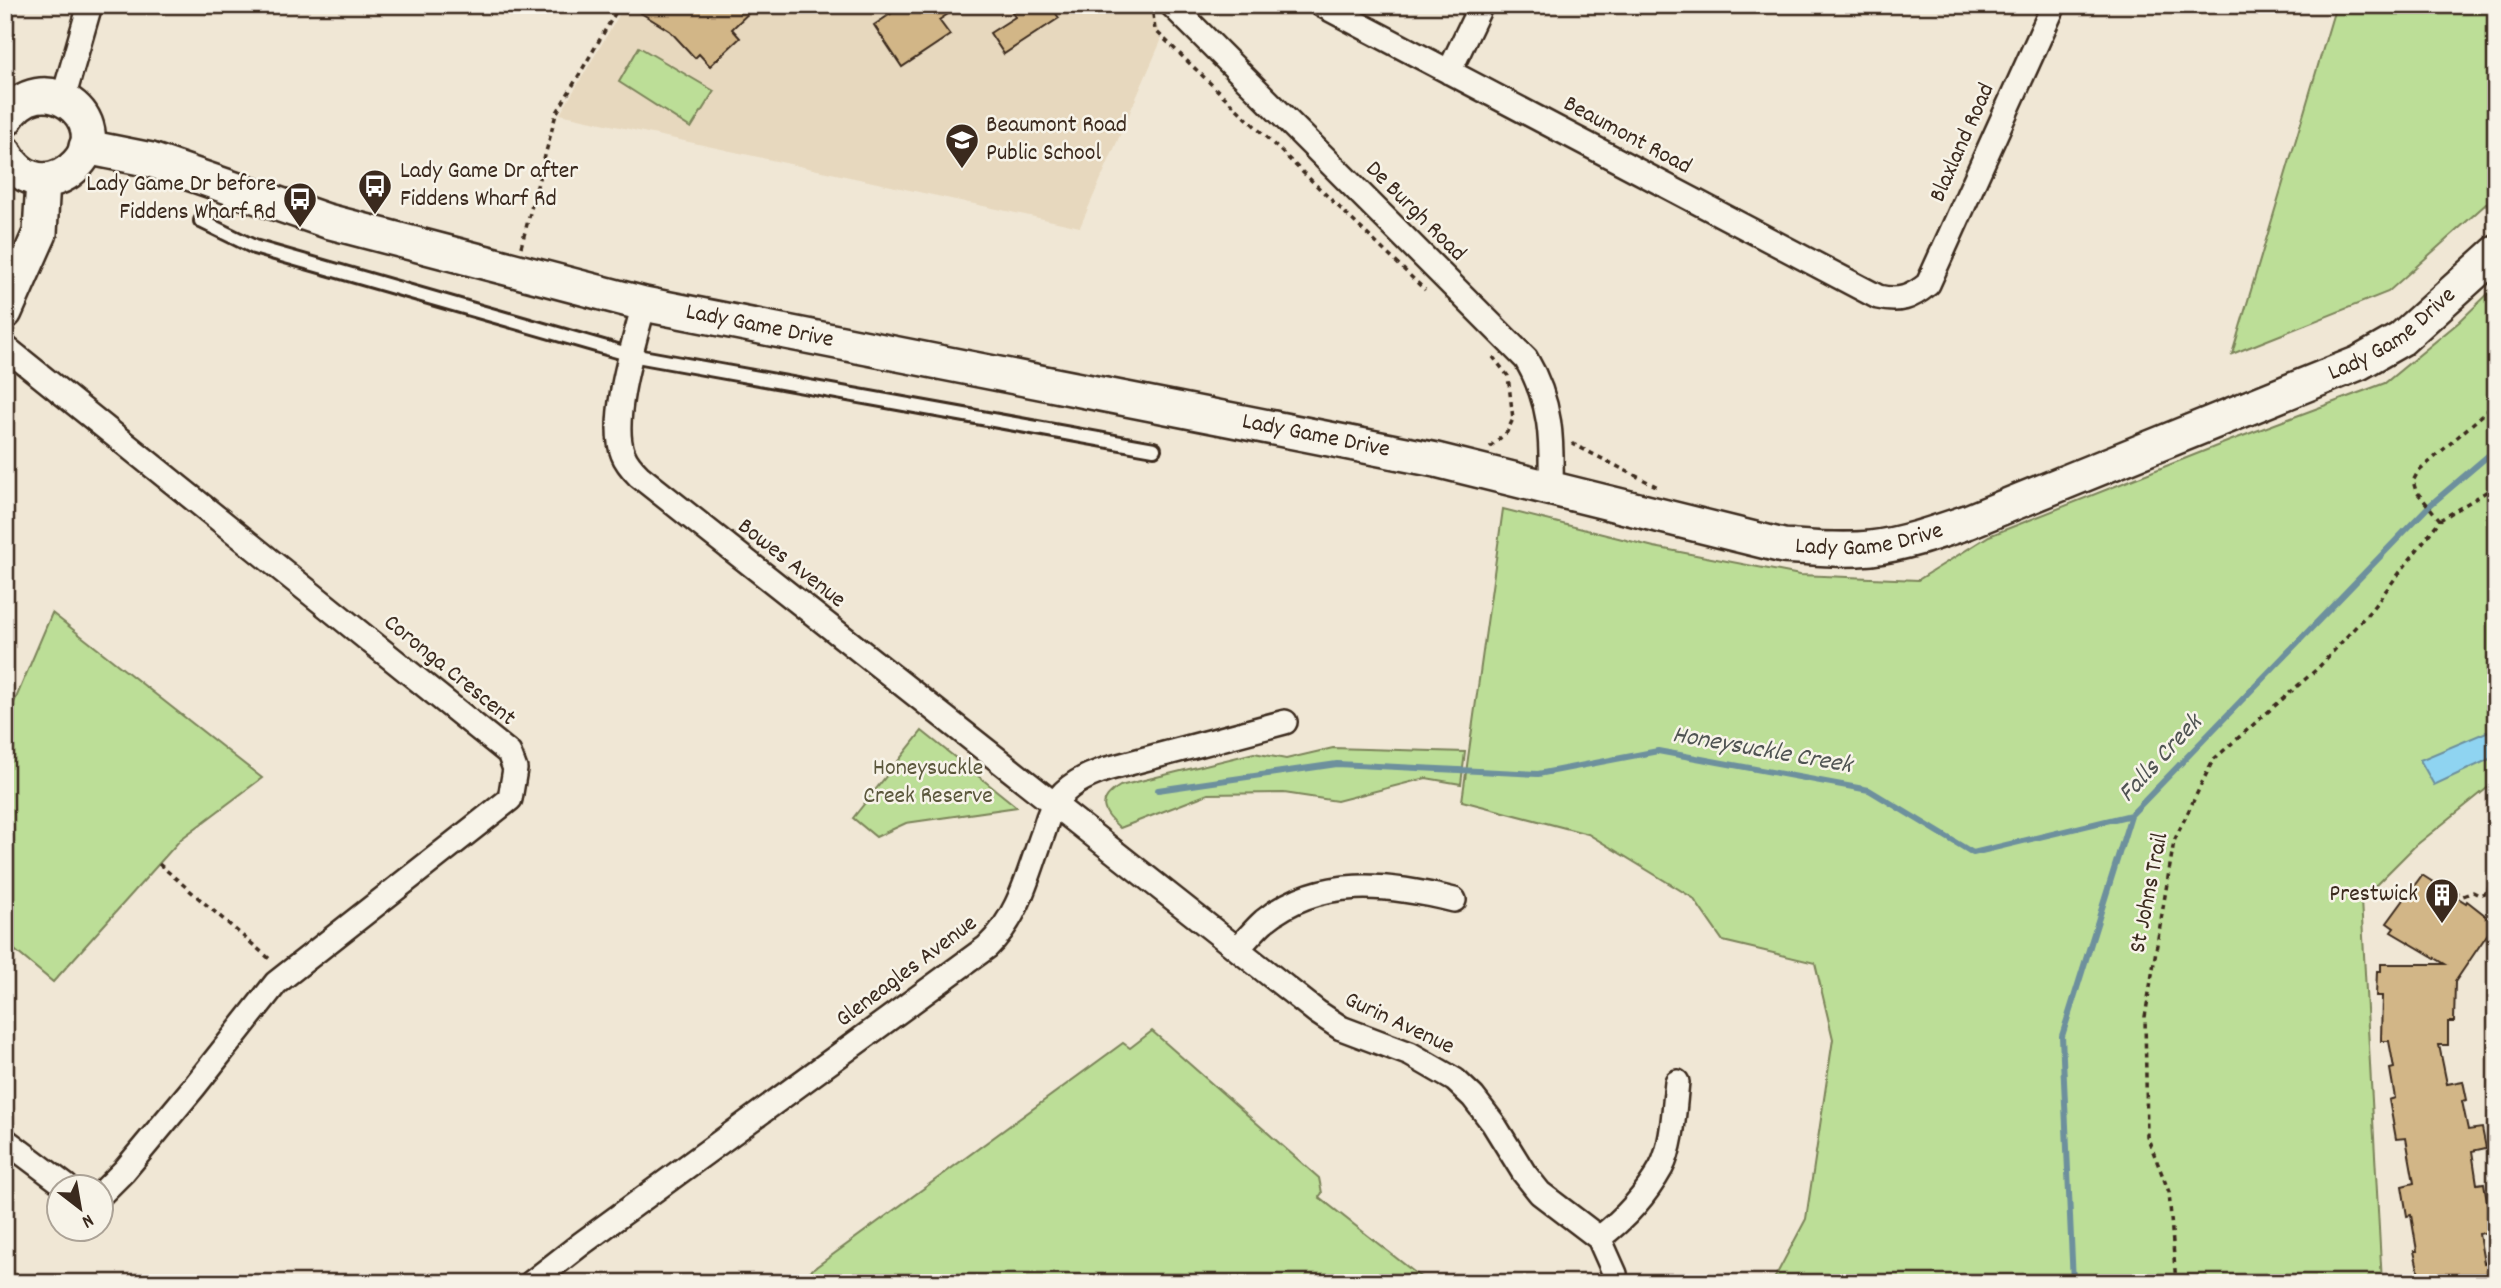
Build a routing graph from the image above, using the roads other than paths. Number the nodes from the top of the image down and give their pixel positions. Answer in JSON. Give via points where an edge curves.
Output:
{"nodes":[{"id":1,"x":90,"y":5,"type":"edge"},
{"id":2,"x":1172,"y":5,"type":"edge"},
{"id":3,"x":1322,"y":5,"type":"edge"},
{"id":4,"x":1481,"y":5,"type":"edge"},
{"id":5,"x":2054,"y":5,"type":"edge"},
{"id":6,"x":1449,"y":72,"type":"junction"},
{"id":7,"x":63,"y":99,"type":"junction"},
{"id":8,"x":5,"y":120,"type":"edge"},
{"id":9,"x":86,"y":147,"type":"junction"},
{"id":10,"x":5,"y":153,"type":"edge"},
{"id":11,"x":43,"y":180,"type":"junction"},
{"id":12,"x":201,"y":221,"type":"dead end"},
{"id":13,"x":2496,"y":253,"type":"edge"},
{"id":14,"x":1912,"y":297,"type":"joint"},
{"id":15,"x":644,"y":303,"type":"junction"},
{"id":16,"x":5,"y":312,"type":"edge"},
{"id":17,"x":5,"y":347,"type":"edge"},
{"id":18,"x":631,"y":355,"type":"junction"},
{"id":19,"x":1154,"y":449,"type":"dead end"},
{"id":20,"x":1551,"y":473,"type":"junction"},
{"id":21,"x":1285,"y":722,"type":"dead end"},
{"id":22,"x":1053,"y":805,"type":"junction"},
{"id":23,"x":1454,"y":900,"type":"dead end"},
{"id":24,"x":1238,"y":948,"type":"junction"},
{"id":25,"x":1677,"y":1082,"type":"dead end"},
{"id":26,"x":5,"y":1140,"type":"edge"},
{"id":27,"x":47,"y":1172,"type":"edge"},
{"id":28,"x":116,"y":1179,"type":"edge"},
{"id":29,"x":1599,"y":1238,"type":"junction"},
{"id":30,"x":1615,"y":1274,"type":"dead end"},
{"id":31,"x":531,"y":1283,"type":"edge"}],
"edges":[{"from":1,"to":7,"type":"street"},
{"from":2,"to":20,"type":"street","name":"De Burgh Road","via":[[1525,359],[1546,402]]},
{"from":3,"to":6,"type":"street","name":"Beaumont Road"},
{"from":4,"to":6,"type":"street"},
{"from":5,"to":14,"type":"street","name":"Blaxland Road","via":[[1928,284]]},
{"from":6,"to":14,"type":"street","name":"Beaumont Road","via":[[1878,297]]},
{"from":7,"to":8,"type":"main road","via":[[36,95],[13,108]]},
{"from":7,"to":9,"type":"main road","via":[[83,118]]},
{"from":9,"to":11,"type":"main road","via":[[70,171]]},
{"from":9,"to":15,"type":"main road","name":"Lady Game Drive","via":[[151,160],[327,221]]},
{"from":10,"to":11,"type":"main road","via":[[21,173]]},
{"from":11,"to":16,"type":"main road","via":[[40,233]]},
{"from":12,"to":18,"type":"lane","name":"Lady Game Drive","via":[[254,247]]},
{"from":13,"to":20,"type":"main road","name":"Lady Game Drive","via":[[2401,339],[2358,363],[1918,539],[1871,548],[1783,546]]},
{"from":15,"to":18,"type":"street","name":"Bowes Avenue"},
{"from":15,"to":20,"type":"main road","name":"Lady Game Drive","via":[[1436,460]]},
{"from":17,"to":28,"type":"street","name":"Coronga Crescent","via":[[509,753],[515,769],[510,799],[276,983]]},
{"from":18,"to":19,"type":"lane","name":"Lady Game Drive"},
{"from":18,"to":22,"type":"street","name":"Bowes Avenue","via":[[618,433],[623,456],[639,477]]},
{"from":21,"to":22,"type":"street","name":"Gleneagles Avenue","via":[[1089,775],[1070,785]]},
{"from":22,"to":24,"type":"street","name":"Gurin Avenue"},
{"from":22,"to":31,"type":"street","name":"Gleneagles Avenue","via":[[1010,919],[987,947]]},
{"from":23,"to":24,"type":"street","via":[[1409,889],[1358,886],[1326,891],[1296,900],[1264,921]]},
{"from":24,"to":29,"type":"street","name":"Gurin Avenue","via":[[1340,1028],[1410,1054],[1455,1080],[1493,1123],[1540,1193]]},
{"from":25,"to":29,"type":"street","via":[[1662,1167],[1621,1222]]},
{"from":26,"to":27,"type":"street"},
{"from":29,"to":30,"type":"street","name":"Gurin Avenue"}]}
